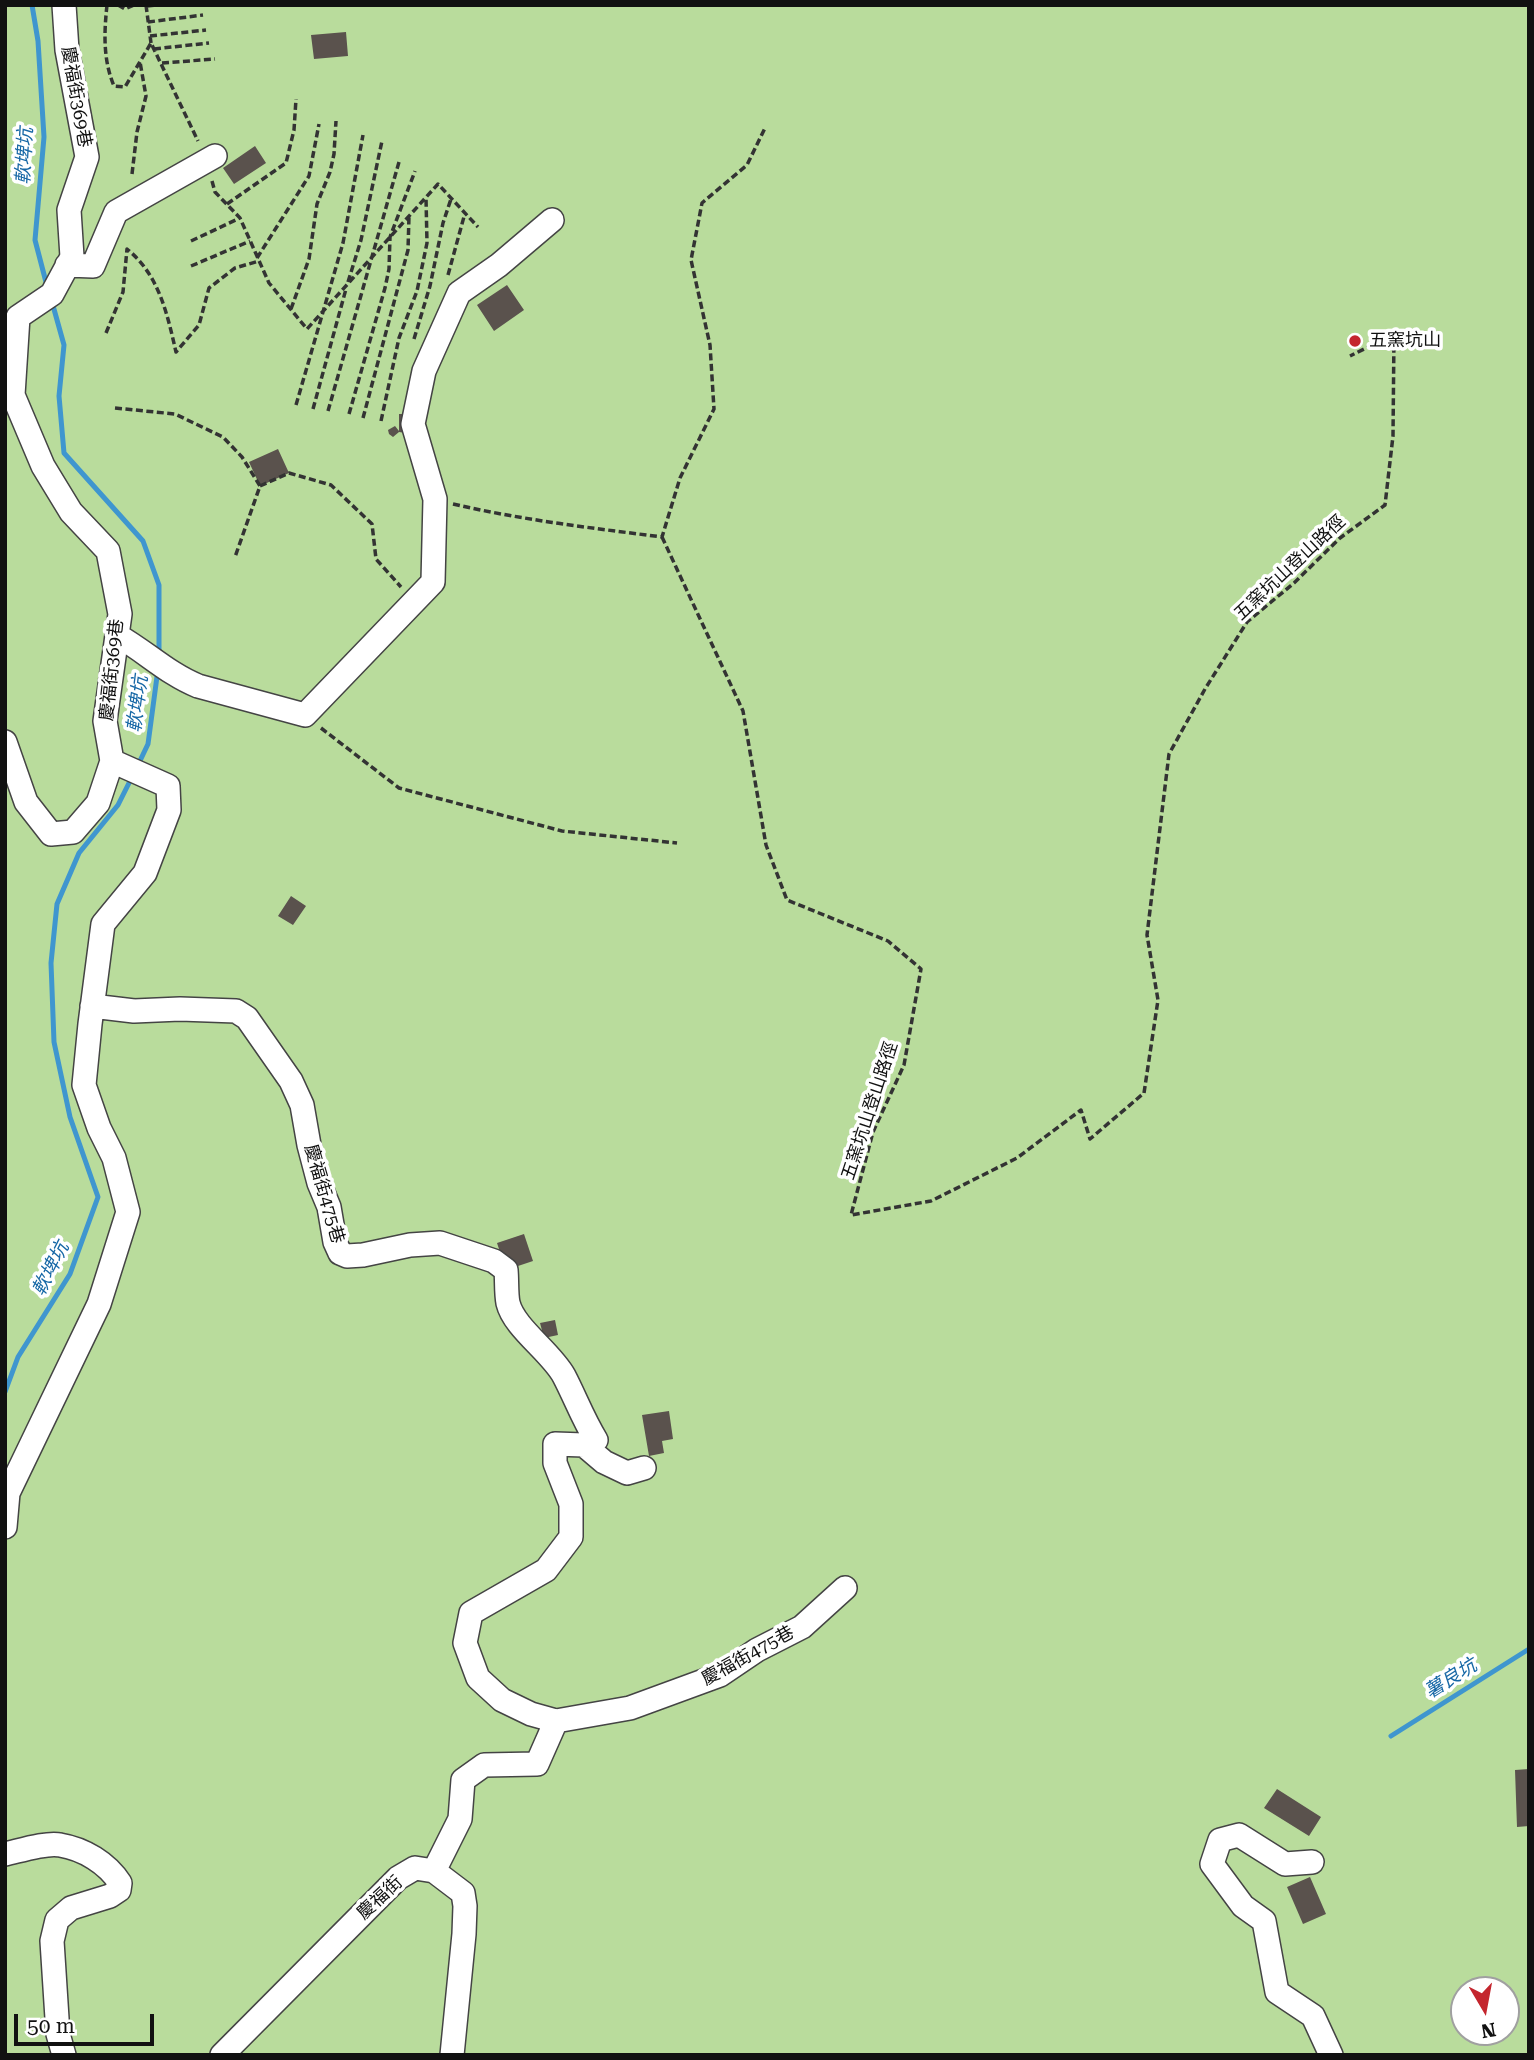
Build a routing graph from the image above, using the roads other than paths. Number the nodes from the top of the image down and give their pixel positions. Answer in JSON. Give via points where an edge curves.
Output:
{"nodes":[{"id":1,"x":64,"y":5,"type":"edge"},
{"id":2,"x":211,"y":158,"type":"road end"},
{"id":3,"x":552,"y":220,"type":"dead end"},
{"id":4,"x":70,"y":261,"type":"junction"},
{"id":5,"x":118,"y":636,"type":"junction"},
{"id":6,"x":5,"y":742,"type":"edge"},
{"id":7,"x":112,"y":761,"type":"junction"},
{"id":8,"x":92,"y":1006,"type":"junction"},
{"id":9,"x":584,"y":1445,"type":"junction"},
{"id":10,"x":644,"y":1468,"type":"dead end"},
{"id":11,"x":5,"y":1527,"type":"edge"},
{"id":12,"x":845,"y":1588,"type":"dead end"},
{"id":13,"x":556,"y":1721,"type":"junction"},
{"id":14,"x":5,"y":1854,"type":"edge"},
{"id":15,"x":1312,"y":1862,"type":"dead end"},
{"id":16,"x":434,"y":1871,"type":"junction"},
{"id":17,"x":64,"y":2055,"type":"edge"},
{"id":18,"x":222,"y":2055,"type":"edge"},
{"id":19,"x":452,"y":2055,"type":"edge"},
{"id":20,"x":1331,"y":2055,"type":"edge"}],
"edges":[{"from":1,"to":4,"type":"street","name":"慶福街369巷","via":[[67,50],[87,157],[69,210]]},
{"from":2,"to":4,"type":"street","via":[[116,212],[93,266]]},
{"from":3,"to":5,"type":"street","via":[[458,293],[424,371],[413,424],[435,499],[433,582],[305,715],[181,679]]},
{"from":4,"to":5,"type":"street","name":"慶福街369巷","via":[[52,294],[18,317],[13,395],[43,467],[71,512],[108,551],[120,614]]},
{"from":5,"to":7,"type":"street","name":"慶福街369巷","via":[[105,721]]},
{"from":6,"to":7,"type":"street","via":[[26,803],[51,834],[73,832],[98,803]]},
{"from":7,"to":8,"type":"street","via":[[168,786],[169,810],[145,873],[103,924]]},
{"from":8,"to":9,"type":"street","name":"慶福街475巷","via":[[236,1012],[247,1018],[291,1081],[302,1105],[318,1183],[329,1206],[340,1253],[363,1255],[440,1243],[494,1261],[506,1270],[508,1304],[530,1338],[563,1374],[596,1440]]},
{"from":8,"to":11,"type":"street","via":[[84,1085],[114,1158],[128,1212],[99,1304],[8,1493]]},
{"from":9,"to":10,"type":"street","via":[[627,1473]]},
{"from":9,"to":13,"type":"street","name":"慶福街475巷","via":[[555,1444],[555,1463],[571,1504],[571,1537],[547,1570],[471,1613],[465,1643],[478,1678],[502,1700]]},
{"from":12,"to":13,"type":"street","name":"慶福街475巷","via":[[802,1627],[720,1675],[630,1707]]},
{"from":13,"to":16,"type":"street","via":[[537,1764],[484,1765],[463,1780],[460,1819]]},
{"from":14,"to":17,"type":"street","via":[[58,1844],[92,1855],[120,1883],[110,1896],[71,1908],[57,1920],[52,1941],[58,2034]]},
{"from":15,"to":20,"type":"street","via":[[1285,1864],[1239,1835],[1220,1840],[1212,1864],[1243,1906],[1264,1921],[1276,1992],[1312,2016]]},
{"from":16,"to":18,"type":"street","name":"慶福街","via":[[415,1868],[398,1878]]},
{"from":16,"to":19,"type":"street","via":[[463,1893],[465,1906]]}]}
